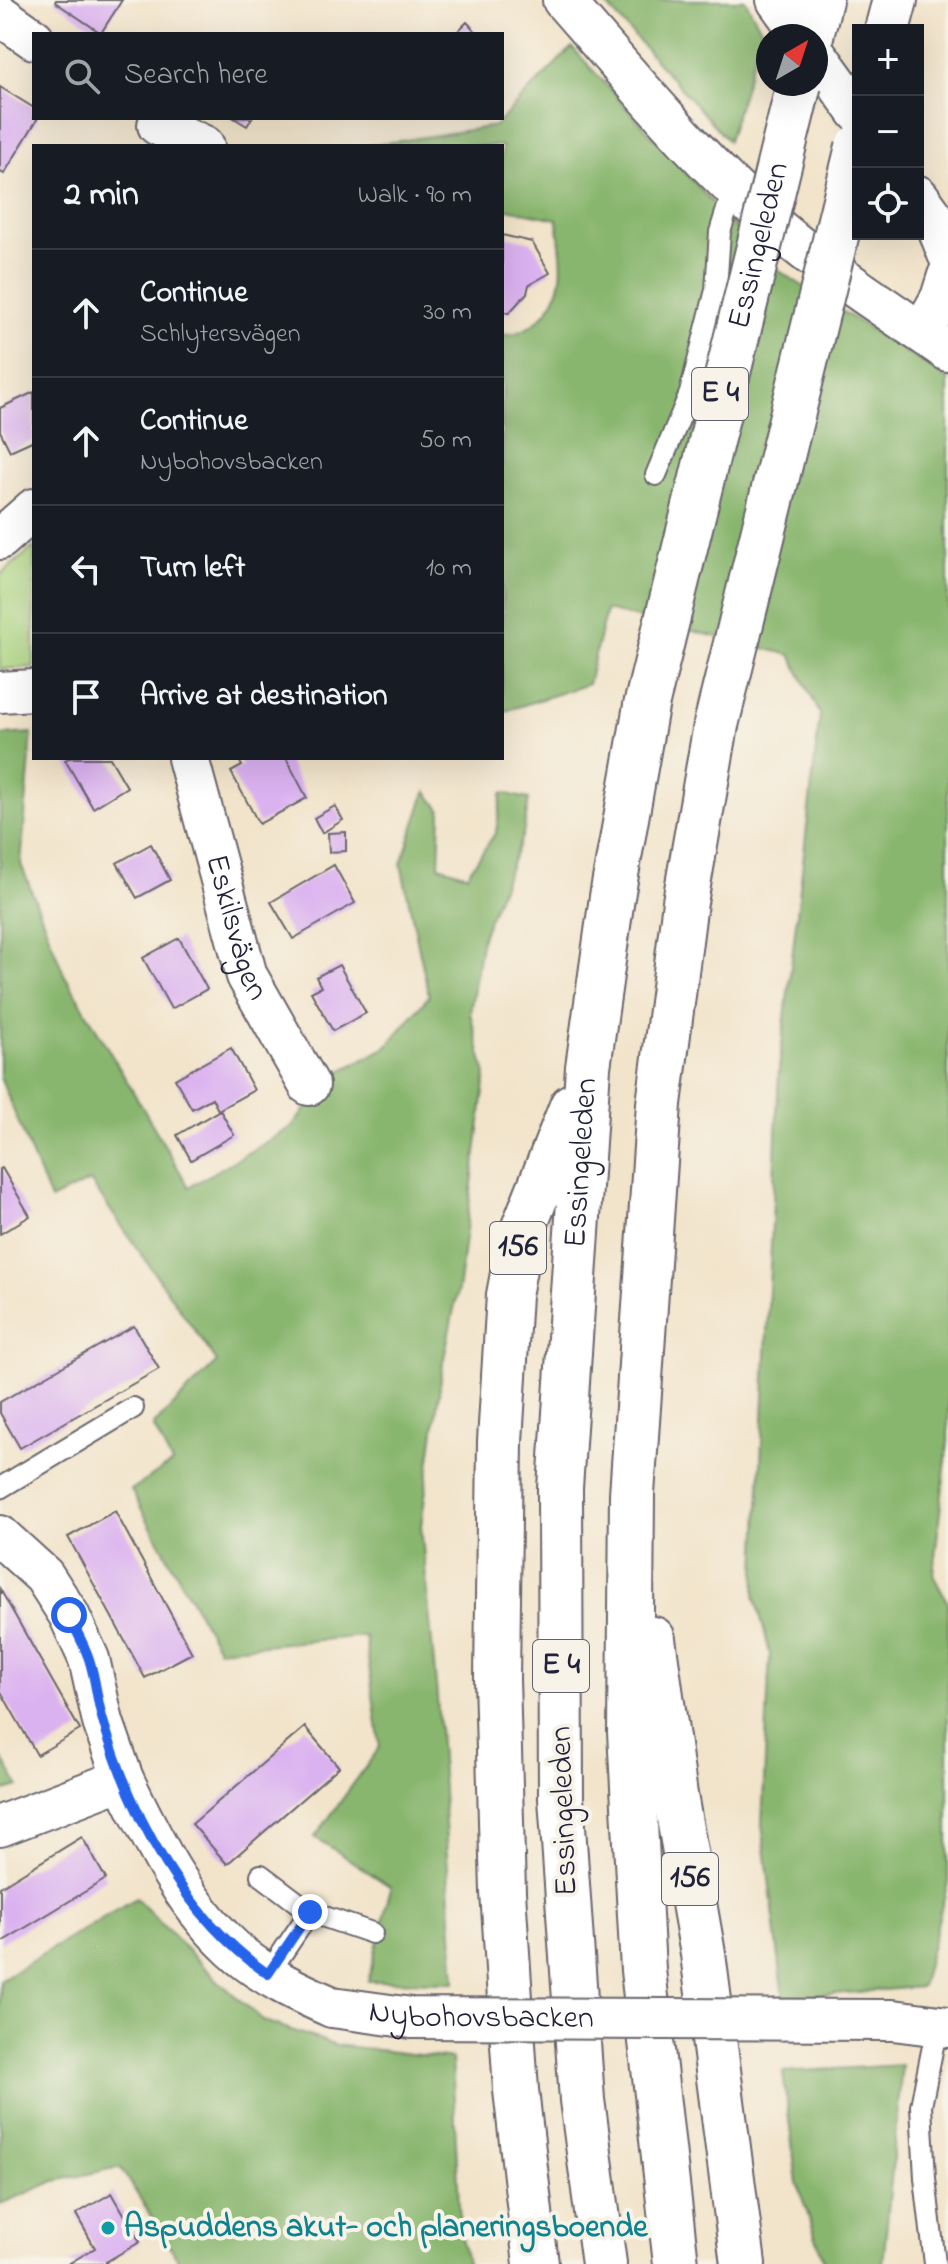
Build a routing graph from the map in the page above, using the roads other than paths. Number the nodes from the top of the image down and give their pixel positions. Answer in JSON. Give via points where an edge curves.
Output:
{"nodes":[{"id":1,"x":563,"y":0,"type":"edge"},
{"id":2,"x":777,"y":0,"type":"edge"},
{"id":3,"x":820,"y":0,"type":"edge"},
{"id":4,"x":895,"y":0,"type":"edge"},
{"id":5,"x":0,"y":15,"type":"edge"},
{"id":6,"x":794,"y":24,"type":"edge"},
{"id":7,"x":814,"y":24,"type":"edge"},
{"id":8,"x":889,"y":24,"type":"edge"},
{"id":9,"x":32,"y":38,"type":"edge"},
{"id":10,"x":828,"y":71,"type":"edge"},
{"id":11,"x":796,"y":96,"type":"edge"},
{"id":12,"x":852,"y":104,"type":"edge"},
{"id":13,"x":161,"y":134,"type":"edge"},
{"id":14,"x":197,"y":144,"type":"edge"},
{"id":15,"x":853,"y":168,"type":"edge"},
{"id":16,"x":734,"y":187,"type":"junction"},
{"id":17,"x":924,"y":204,"type":"edge"},
{"id":18,"x":948,"y":254,"type":"edge"},
{"id":19,"x":948,"y":276,"type":"edge"},
{"id":20,"x":935,"y":341,"type":"edge"},
{"id":21,"x":656,"y":475,"type":"dead end"},
{"id":22,"x":32,"y":511,"type":"edge"},
{"id":23,"x":0,"y":539,"type":"edge"},
{"id":24,"x":32,"y":690,"type":"edge"},
{"id":25,"x":0,"y":692,"type":"edge"},
{"id":26,"x":189,"y":760,"type":"edge"},
{"id":27,"x":588,"y":1067,"type":"junction"},
{"id":28,"x":309,"y":1085,"type":"dead end"},
{"id":29,"x":133,"y":1408,"type":"dead end"},
{"id":30,"x":0,"y":1488,"type":"edge"},
{"id":31,"x":632,"y":1494,"type":"junction"},
{"id":32,"x":0,"y":1536,"type":"edge"},
{"id":33,"x":123,"y":1779,"type":"junction"},
{"id":34,"x":0,"y":1826,"type":"edge"},
{"id":35,"x":261,"y":1875,"type":"dead end"},
{"id":36,"x":310,"y":1912,"type":"junction"},
{"id":37,"x":372,"y":1933,"type":"dead end"},
{"id":38,"x":268,"y":1974,"type":"junction"},
{"id":39,"x":943,"y":2026,"type":"edge"},
{"id":40,"x":536,"y":2264,"type":"edge"},
{"id":41,"x":604,"y":2264,"type":"edge"},
{"id":42,"x":676,"y":2264,"type":"edge"},
{"id":43,"x":743,"y":2264,"type":"edge"},
{"id":44,"x":935,"y":2264,"type":"edge"}],
"edges":[{"from":1,"to":16,"type":"street"},
{"from":2,"to":6,"type":"street"},
{"from":3,"to":7,"type":"highway"},
{"from":4,"to":8,"type":"highway"},
{"from":5,"to":9,"type":"street"},
{"from":10,"to":12,"type":"street"},
{"from":11,"to":27,"type":"highway","name":"Essingeleden","number":"E 4","bridge":true,"via":[[646,706]]},
{"from":13,"to":14,"type":"street"},
{"from":15,"to":31,"type":"highway","number":"E 4","bridge":true,"via":[[716,725],[685,902],[659,1104]]},
{"from":16,"to":20,"type":"street","via":[[794,242]]},
{"from":16,"to":21,"type":"lane","via":[[720,232],[716,290],[690,393]]},
{"from":17,"to":18,"type":"street"},
{"from":19,"to":20,"type":"street"},
{"from":22,"to":23,"type":"street"},
{"from":24,"to":25,"type":"street"},
{"from":26,"to":28,"type":"street","name":"Eskilsvägen","via":[[247,976]]},
{"from":27,"to":40,"type":"highway","number":"156","via":[[520,1237],[509,1295],[500,1441],[497,1679],[503,1892],[516,2090]]},
{"from":27,"to":41,"type":"highway","name":"Essingeleden","number":"E 4","via":[[560,1488],[561,1798],[582,2100]]},
{"from":29,"to":30,"type":"lane"},
{"from":31,"to":42,"type":"highway","number":"E 4","via":[[630,1732],[643,1970]]},
{"from":31,"to":43,"type":"highway","number":"156","via":[[703,1954]]},
{"from":32,"to":33,"type":"street","name":"Nybohovsbacken","via":[[44,1576],[69,1615],[89,1659]]},
{"from":33,"to":34,"type":"street"},
{"from":33,"to":38,"type":"street","name":"Nybohovsbacken","via":[[156,1847],[196,1908],[241,1955]]},
{"from":35,"to":36,"type":"lane"},
{"from":36,"to":37,"type":"lane"},
{"from":36,"to":38,"type":"lane"},
{"from":38,"to":39,"type":"street","name":"Nybohovsbacken","bridge":true,"via":[[332,2007],[412,2018],[893,2020]]},
{"from":39,"to":44,"type":"lane","via":[[921,2106]]}]}
